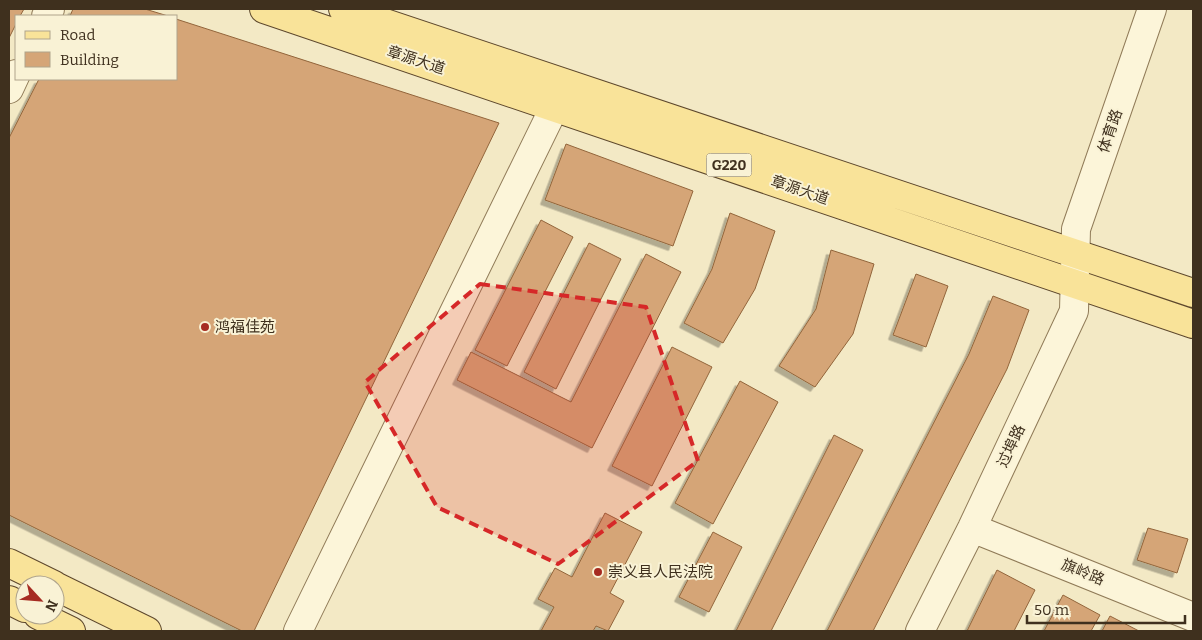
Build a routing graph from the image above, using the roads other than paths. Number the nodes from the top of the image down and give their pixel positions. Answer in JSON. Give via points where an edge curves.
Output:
{"nodes":[{"id":1,"x":264,"y":9,"type":"edge"},
{"id":2,"x":343,"y":9,"type":"edge"},
{"id":3,"x":1152,"y":9,"type":"edge"},
{"id":4,"x":15,"y":76,"type":"edge"},
{"id":5,"x":9,"y":89,"type":"edge"},
{"id":6,"x":559,"y":94,"type":"junction"},
{"id":7,"x":1074,"y":254,"type":"junction"},
{"id":8,"x":1074,"y":283,"type":"junction"},
{"id":9,"x":1193,"y":293,"type":"edge"},
{"id":10,"x":1193,"y":324,"type":"edge"},
{"id":11,"x":972,"y":528,"type":"junction"},
{"id":12,"x":9,"y":563,"type":"edge"},
{"id":13,"x":34,"y":575,"type":"edge"},
{"id":14,"x":65,"y":590,"type":"edge"},
{"id":15,"x":1193,"y":616,"type":"edge"},
{"id":16,"x":59,"y":625,"type":"edge"},
{"id":17,"x":72,"y":631,"type":"edge"},
{"id":18,"x":147,"y":631,"type":"edge"},
{"id":19,"x":298,"y":631,"type":"edge"},
{"id":20,"x":920,"y":631,"type":"edge"}],
"edges":[{"from":1,"to":6,"type":"main road","name":"章源大道","number":"G220"},
{"from":2,"to":6,"type":"main road","name":"章源大道","number":"G220"},
{"from":3,"to":7,"type":"street","name":"体育路","via":[[1076,229]]},
{"from":4,"to":5,"type":"street"},
{"from":6,"to":7,"type":"main road","name":"章源大道","number":"G220"},
{"from":6,"to":8,"type":"main road","name":"章源大道","number":"G220"},
{"from":6,"to":19,"type":"street"},
{"from":7,"to":8,"type":"street","name":"过埠路"},
{"from":7,"to":9,"type":"main road","name":"章源大道","number":"G220"},
{"from":8,"to":10,"type":"main road","name":"章源大道","number":"G220"},
{"from":8,"to":11,"type":"street","name":"过埠路","via":[[1074,311]]},
{"from":11,"to":15,"type":"street","name":"旗岭路"},
{"from":11,"to":20,"type":"street","name":"过埠路"},
{"from":12,"to":13,"type":"main road"},
{"from":14,"to":18,"type":"main road"},
{"from":16,"to":17,"type":"main road"}]}
